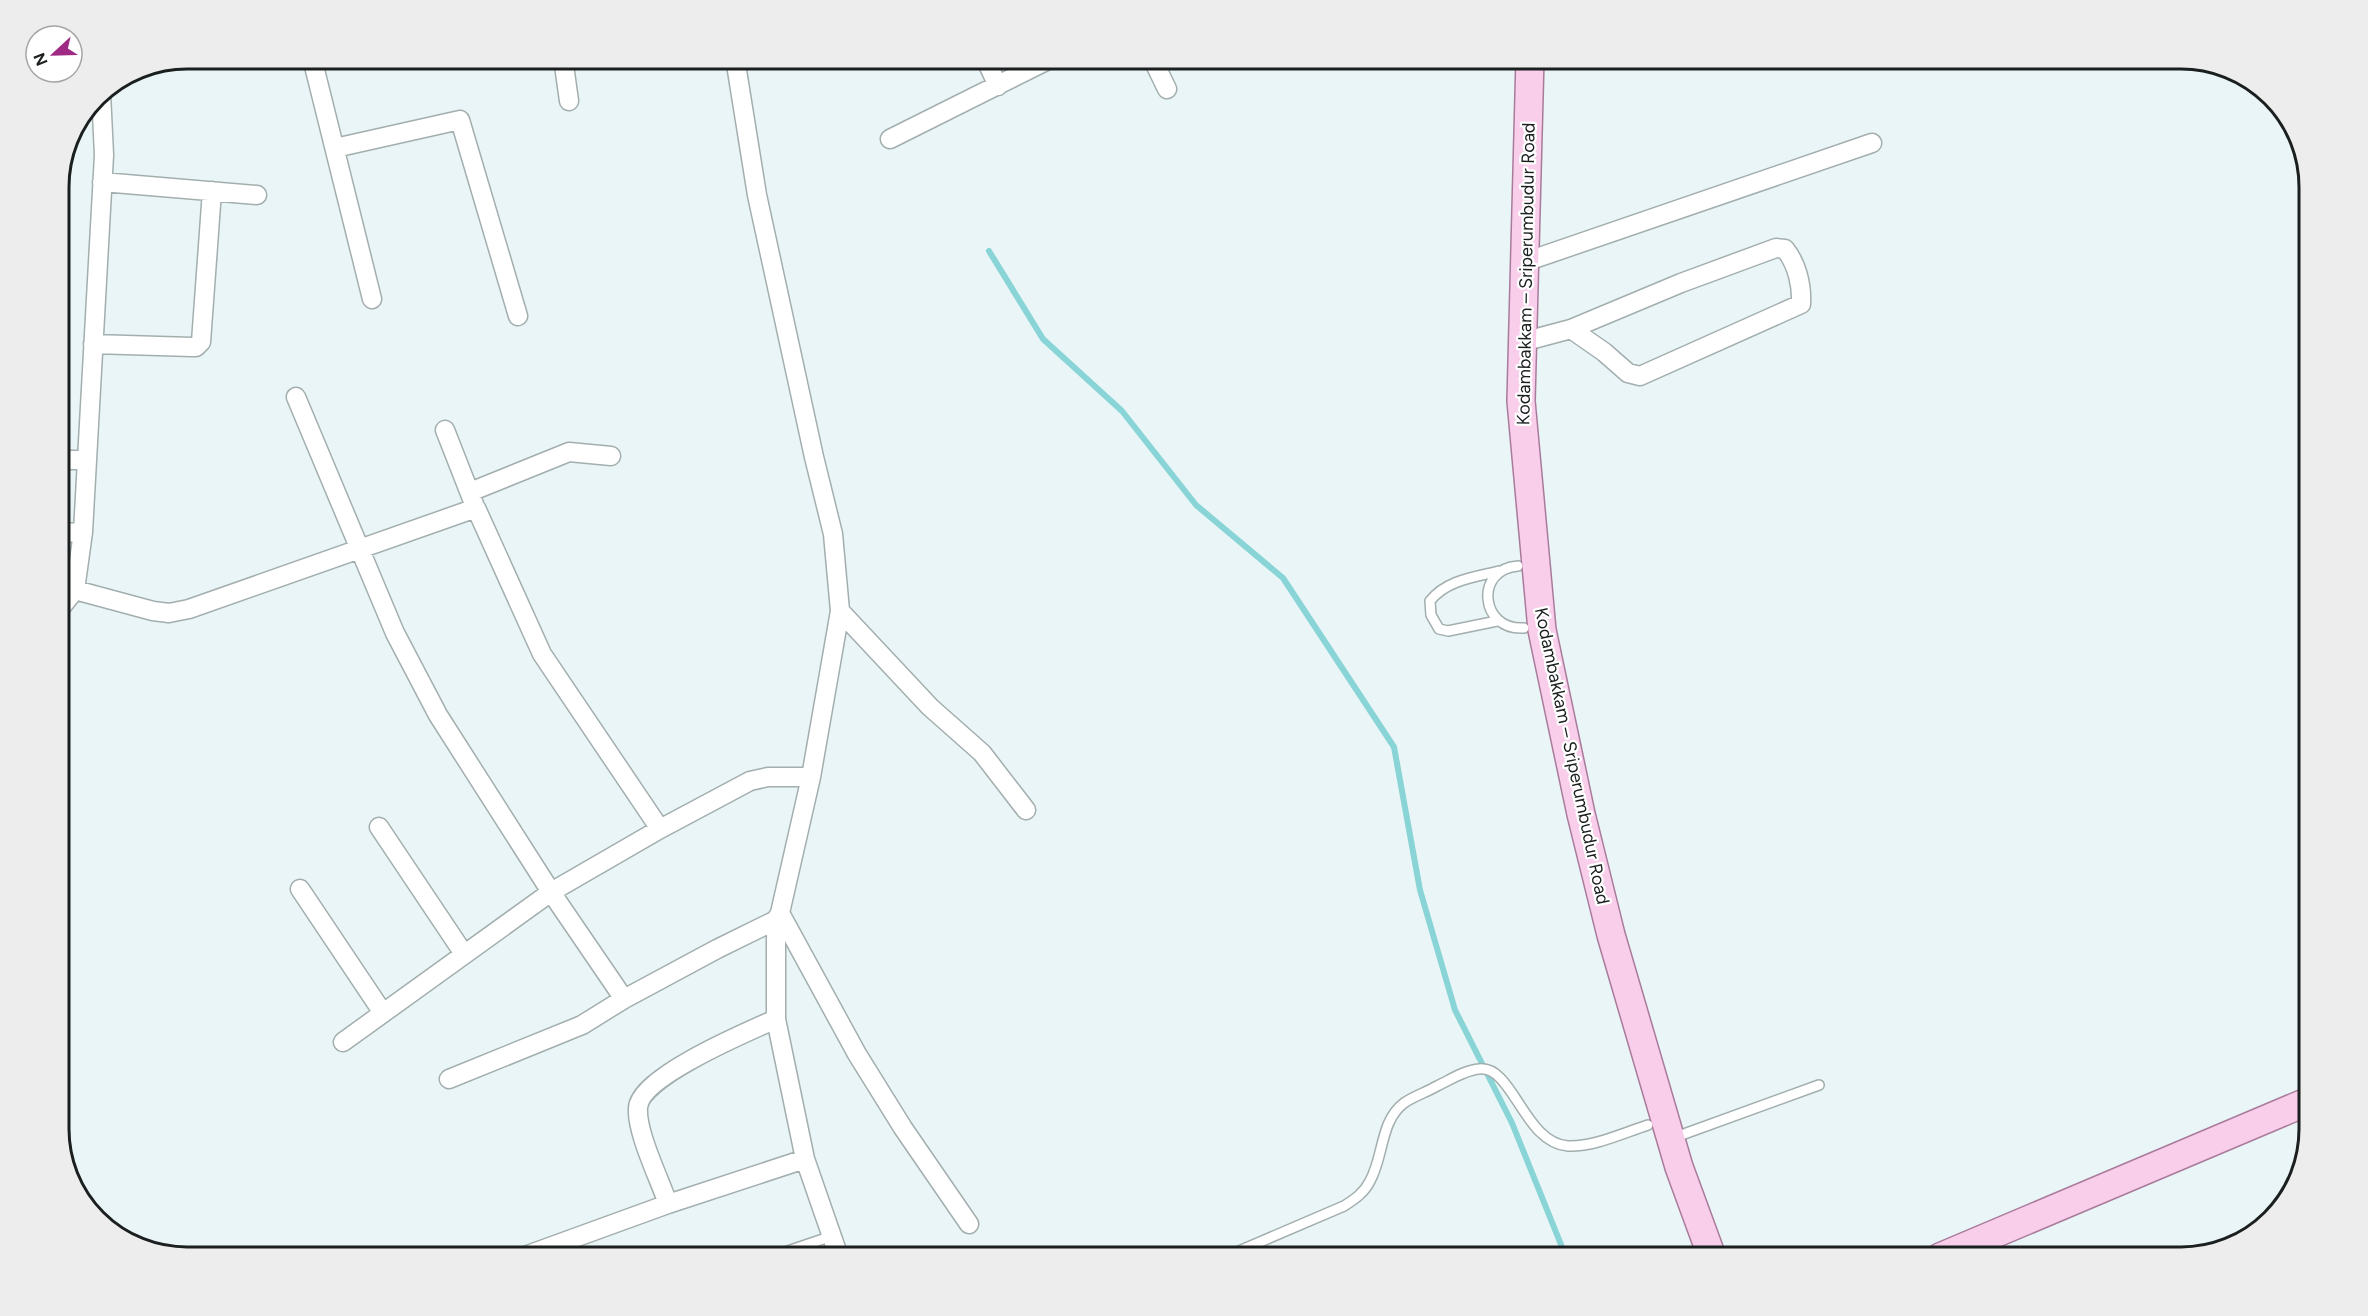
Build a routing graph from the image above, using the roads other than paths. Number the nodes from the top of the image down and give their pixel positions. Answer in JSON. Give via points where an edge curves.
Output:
{"nodes":[{"id":1,"x":315,"y":69,"type":"edge"},
{"id":2,"x":565,"y":69,"type":"edge"},
{"id":3,"x":737,"y":69,"type":"edge"},
{"id":4,"x":990,"y":69,"type":"edge"},
{"id":5,"x":1031,"y":69,"type":"edge"},
{"id":6,"x":1157,"y":69,"type":"edge"},
{"id":7,"x":1512,"y":69,"type":"edge"},
{"id":8,"x":1530,"y":69,"type":"edge"},
{"id":9,"x":998,"y":86,"type":"junction"},
{"id":10,"x":1167,"y":89,"type":"dead end"},
{"id":11,"x":569,"y":101,"type":"dead end"},
{"id":12,"x":101,"y":106,"type":"edge"},
{"id":13,"x":890,"y":139,"type":"dead end"},
{"id":14,"x":1872,"y":143,"type":"dead end"},
{"id":15,"x":335,"y":148,"type":"junction"},
{"id":16,"x":102,"y":182,"type":"junction"},
{"id":17,"x":212,"y":191,"type":"junction"},
{"id":18,"x":257,"y":195,"type":"dead end"},
{"id":19,"x":1525,"y":262,"type":"junction"},
{"id":20,"x":372,"y":299,"type":"dead end"},
{"id":21,"x":518,"y":316,"type":"dead end"},
{"id":22,"x":1571,"y":329,"type":"junction"},
{"id":23,"x":1522,"y":342,"type":"junction"},
{"id":24,"x":93,"y":344,"type":"junction"},
{"id":25,"x":296,"y":397,"type":"dead end"},
{"id":26,"x":445,"y":430,"type":"dead end"},
{"id":27,"x":611,"y":456,"type":"dead end"},
{"id":28,"x":69,"y":460,"type":"edge"},
{"id":29,"x":87,"y":460,"type":"junction"},
{"id":30,"x":473,"y":500,"type":"junction"},
{"id":31,"x":83,"y":532,"type":"junction"},
{"id":32,"x":69,"y":533,"type":"edge"},
{"id":33,"x":361,"y":549,"type":"junction"},
{"id":34,"x":1509,"y":568,"type":"junction"},
{"id":35,"x":75,"y":590,"type":"junction"},
{"id":36,"x":69,"y":598,"type":"edge"},
{"id":37,"x":840,"y":611,"type":"junction"},
{"id":38,"x":1497,"y":621,"type":"junction"},
{"id":39,"x":1524,"y":628,"type":"junction"},
{"id":40,"x":811,"y":777,"type":"junction"},
{"id":41,"x":1026,"y":810,"type":"dead end"},
{"id":42,"x":379,"y":827,"type":"dead end"},
{"id":43,"x":660,"y":829,"type":"junction"},
{"id":44,"x":300,"y":889,"type":"dead end"},
{"id":45,"x":551,"y":892,"type":"junction"},
{"id":46,"x":778,"y":916,"type":"junction"},
{"id":47,"x":464,"y":954,"type":"junction"},
{"id":48,"x":624,"y":999,"type":"junction"},
{"id":49,"x":383,"y":1013,"type":"junction"},
{"id":50,"x":776,"y":1018,"type":"junction"},
{"id":51,"x":343,"y":1042,"type":"dead end"},
{"id":52,"x":449,"y":1079,"type":"dead end"},
{"id":53,"x":1819,"y":1085,"type":"dead end"},
{"id":54,"x":2299,"y":1106,"type":"edge"},
{"id":55,"x":1648,"y":1125,"type":"junction"},
{"id":56,"x":2299,"y":1125,"type":"edge"},
{"id":57,"x":1671,"y":1139,"type":"junction"},
{"id":58,"x":806,"y":1159,"type":"junction"},
{"id":59,"x":668,"y":1204,"type":"junction"},
{"id":60,"x":969,"y":1224,"type":"dead end"},
{"id":61,"x":832,"y":1236,"type":"junction"},
{"id":62,"x":550,"y":1247,"type":"edge"},
{"id":63,"x":800,"y":1247,"type":"edge"},
{"id":64,"x":836,"y":1247,"type":"edge"},
{"id":65,"x":1249,"y":1247,"type":"edge"},
{"id":66,"x":1688,"y":1247,"type":"edge"},
{"id":67,"x":1709,"y":1247,"type":"edge"},
{"id":68,"x":1964,"y":1247,"type":"edge"},
{"id":69,"x":2009,"y":1247,"type":"edge"}],
"edges":[{"from":1,"to":15,"type":"street"},
{"from":2,"to":11,"type":"street"},
{"from":3,"to":37,"type":"street","via":[[757,195],[833,534]]},
{"from":4,"to":9,"type":"street"},
{"from":5,"to":9,"type":"street"},
{"from":6,"to":10,"type":"street"},
{"from":7,"to":34,"type":"main road","name":"Kodambakkam – Sriperumbudur Road","via":[[1502,402]]},
{"from":8,"to":19,"type":"main road","name":"Kodambakkam – Sriperumbudur Road"},
{"from":9,"to":13,"type":"street"},
{"from":12,"to":16,"type":"street"},
{"from":14,"to":19,"type":"street"},
{"from":15,"to":20,"type":"street"},
{"from":15,"to":21,"type":"street","via":[[460,120]]},
{"from":16,"to":17,"type":"street"},
{"from":16,"to":24,"type":"street"},
{"from":17,"to":18,"type":"street"},
{"from":17,"to":24,"type":"street","via":[[201,342],[196,347]]},
{"from":19,"to":23,"type":"main road","name":"Kodambakkam – Sriperumbudur Road"},
{"from":22,"to":22,"type":"street","via":[[1776,248],[1785,249],[1791,257],[1802,288],[1801,304],[1792,309],[1640,376],[1628,373]]},
{"from":22,"to":23,"type":"street"},
{"from":23,"to":57,"type":"main road","name":"Kodambakkam – Sriperumbudur Road","via":[[1521,401],[1542,630],[1611,935]]},
{"from":24,"to":29,"type":"street"},
{"from":25,"to":33,"type":"street"},
{"from":26,"to":30,"type":"street"},
{"from":27,"to":30,"type":"street","via":[[569,452]]},
{"from":28,"to":29,"type":"street"},
{"from":29,"to":31,"type":"street"},
{"from":30,"to":33,"type":"street"},
{"from":30,"to":43,"type":"street","via":[[542,654]]},
{"from":31,"to":32,"type":"street"},
{"from":31,"to":35,"type":"street"},
{"from":33,"to":35,"type":"street","via":[[169,613]]},
{"from":33,"to":45,"type":"street","via":[[395,633],[438,715]]},
{"from":34,"to":38,"type":"lane","via":[[1493,577],[1488,597]]},
{"from":34,"to":38,"type":"lane","via":[[1457,581],[1437,591],[1430,601],[1438,629],[1448,631]]},
{"from":34,"to":39,"type":"main road","name":"Kodambakkam – Sriperumbudur Road"},
{"from":35,"to":36,"type":"street"},
{"from":37,"to":40,"type":"street"},
{"from":37,"to":41,"type":"street","via":[[930,707],[982,753]]},
{"from":38,"to":39,"type":"lane"},
{"from":39,"to":55,"type":"main road","name":"Kodambakkam – Sriperumbudur Road","via":[[1593,940]]},
{"from":40,"to":43,"type":"street","via":[[750,781]]},
{"from":40,"to":46,"type":"street"},
{"from":42,"to":47,"type":"street"},
{"from":43,"to":45,"type":"street"},
{"from":44,"to":49,"type":"street"},
{"from":45,"to":47,"type":"street"},
{"from":45,"to":48,"type":"street"},
{"from":46,"to":48,"type":"street"},
{"from":46,"to":50,"type":"street"},
{"from":46,"to":60,"type":"street","via":[[857,1054]]},
{"from":47,"to":49,"type":"street"},
{"from":48,"to":52,"type":"street","via":[[582,1025]]},
{"from":49,"to":51,"type":"street"},
{"from":50,"to":58,"type":"street"},
{"from":50,"to":59,"type":"street","via":[[714,1047],[644,1093],[637,1107],[639,1124]]},
{"from":53,"to":57,"type":"lane"},
{"from":54,"to":68,"type":"main road"},
{"from":55,"to":65,"type":"lane","via":[[1580,1146],[1565,1146],[1543,1136],[1500,1076],[1490,1069],[1478,1069],[1404,1103],[1385,1132],[1371,1180],[1357,1198]]},
{"from":55,"to":66,"type":"main road","name":"Kodambakkam – Sriperumbudur Road"},
{"from":56,"to":69,"type":"main road"},
{"from":57,"to":67,"type":"main road","name":"Kodambakkam – Sriperumbudur Road"},
{"from":58,"to":59,"type":"street"},
{"from":58,"to":61,"type":"street"},
{"from":59,"to":62,"type":"street"},
{"from":61,"to":63,"type":"lane"},
{"from":61,"to":64,"type":"street"}]}
